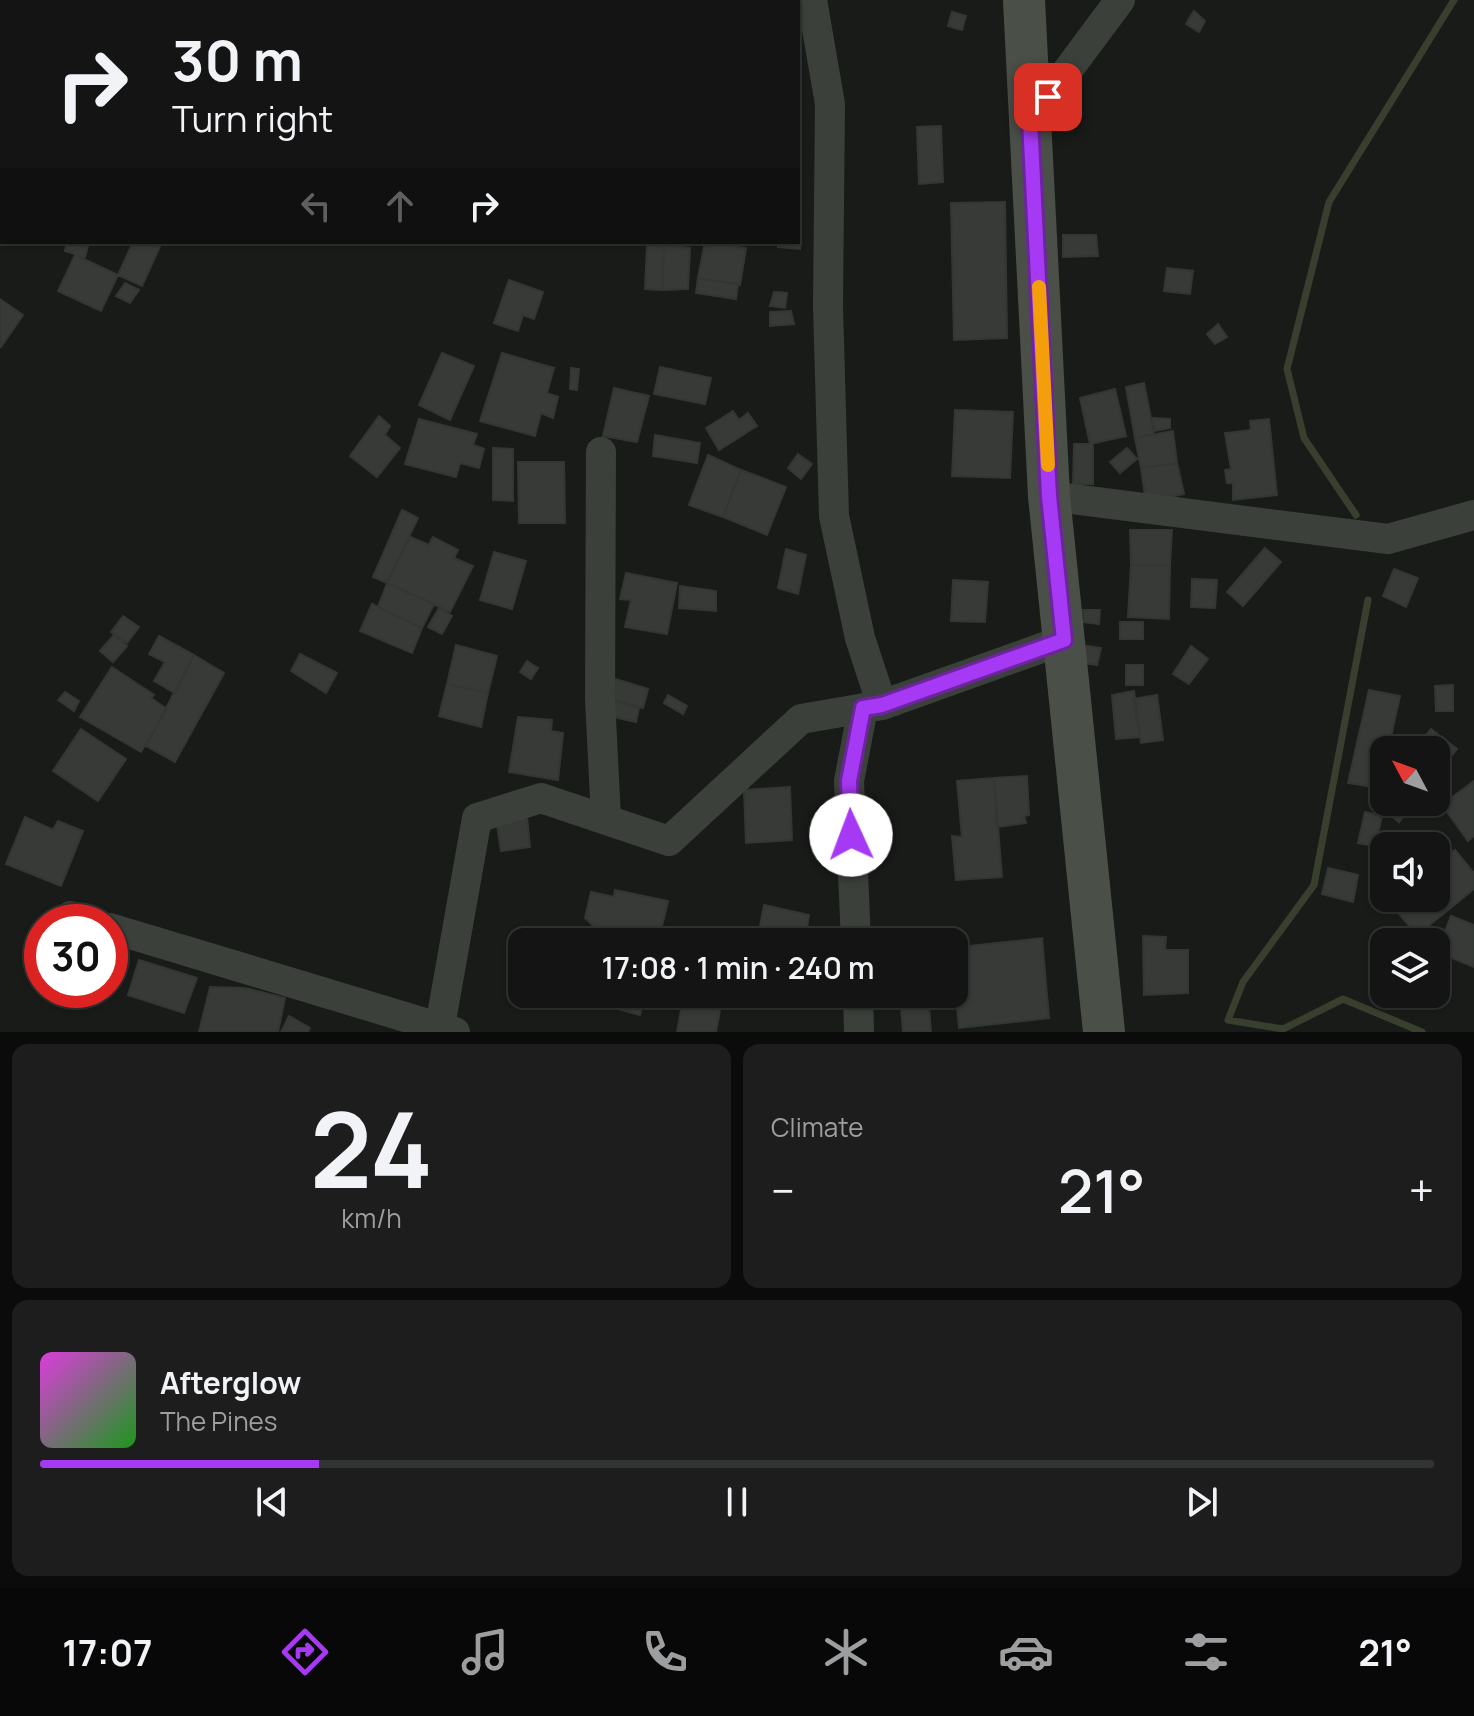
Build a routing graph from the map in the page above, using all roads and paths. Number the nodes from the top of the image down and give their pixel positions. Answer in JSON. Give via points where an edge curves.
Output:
{"nodes":[{"id":1,"x":812,"y":0,"type":"edge"},
{"id":2,"x":1024,"y":0,"type":"edge"},
{"id":3,"x":1120,"y":0,"type":"edge"},
{"id":4,"x":1030,"y":121,"type":"junction"},
{"id":5,"x":601,"y":452,"type":"dead end"},
{"id":6,"x":1049,"y":496,"type":"junction"},
{"id":7,"x":1474,"y":515,"type":"edge"},
{"id":8,"x":1064,"y":640,"type":"junction"},
{"id":9,"x":873,"y":706,"type":"junction"},
{"id":10,"x":606,"y":818,"type":"junction"},
{"id":11,"x":855,"y":928,"type":"edge"},
{"id":12,"x":128,"y":934,"type":"edge"},
{"id":13,"x":858,"y":1008,"type":"edge"},
{"id":14,"x":445,"y":1031,"type":"edge"},
{"id":15,"x":859,"y":1032,"type":"edge"},
{"id":16,"x":1104,"y":1032,"type":"edge"}],
"edges":[{"from":1,"to":9,"type":"street","via":[[830,104],[834,516]]},
{"from":2,"to":4,"type":"main road"},
{"from":3,"to":4,"type":"street"},
{"from":4,"to":6,"type":"main road"},
{"from":5,"to":10,"type":"street","via":[[600,699]]},
{"from":6,"to":7,"type":"street","via":[[1388,539]]},
{"from":6,"to":8,"type":"main road"},
{"from":8,"to":9,"type":"street"},
{"from":8,"to":16,"type":"main road"},
{"from":9,"to":10,"type":"street","via":[[801,719],[669,841]]},
{"from":9,"to":11,"type":"street","via":[[849,781]]},
{"from":10,"to":14,"type":"street","via":[[541,798],[477,818]]},
{"from":12,"to":14,"type":"street"},
{"from":13,"to":15,"type":"street"}]}
